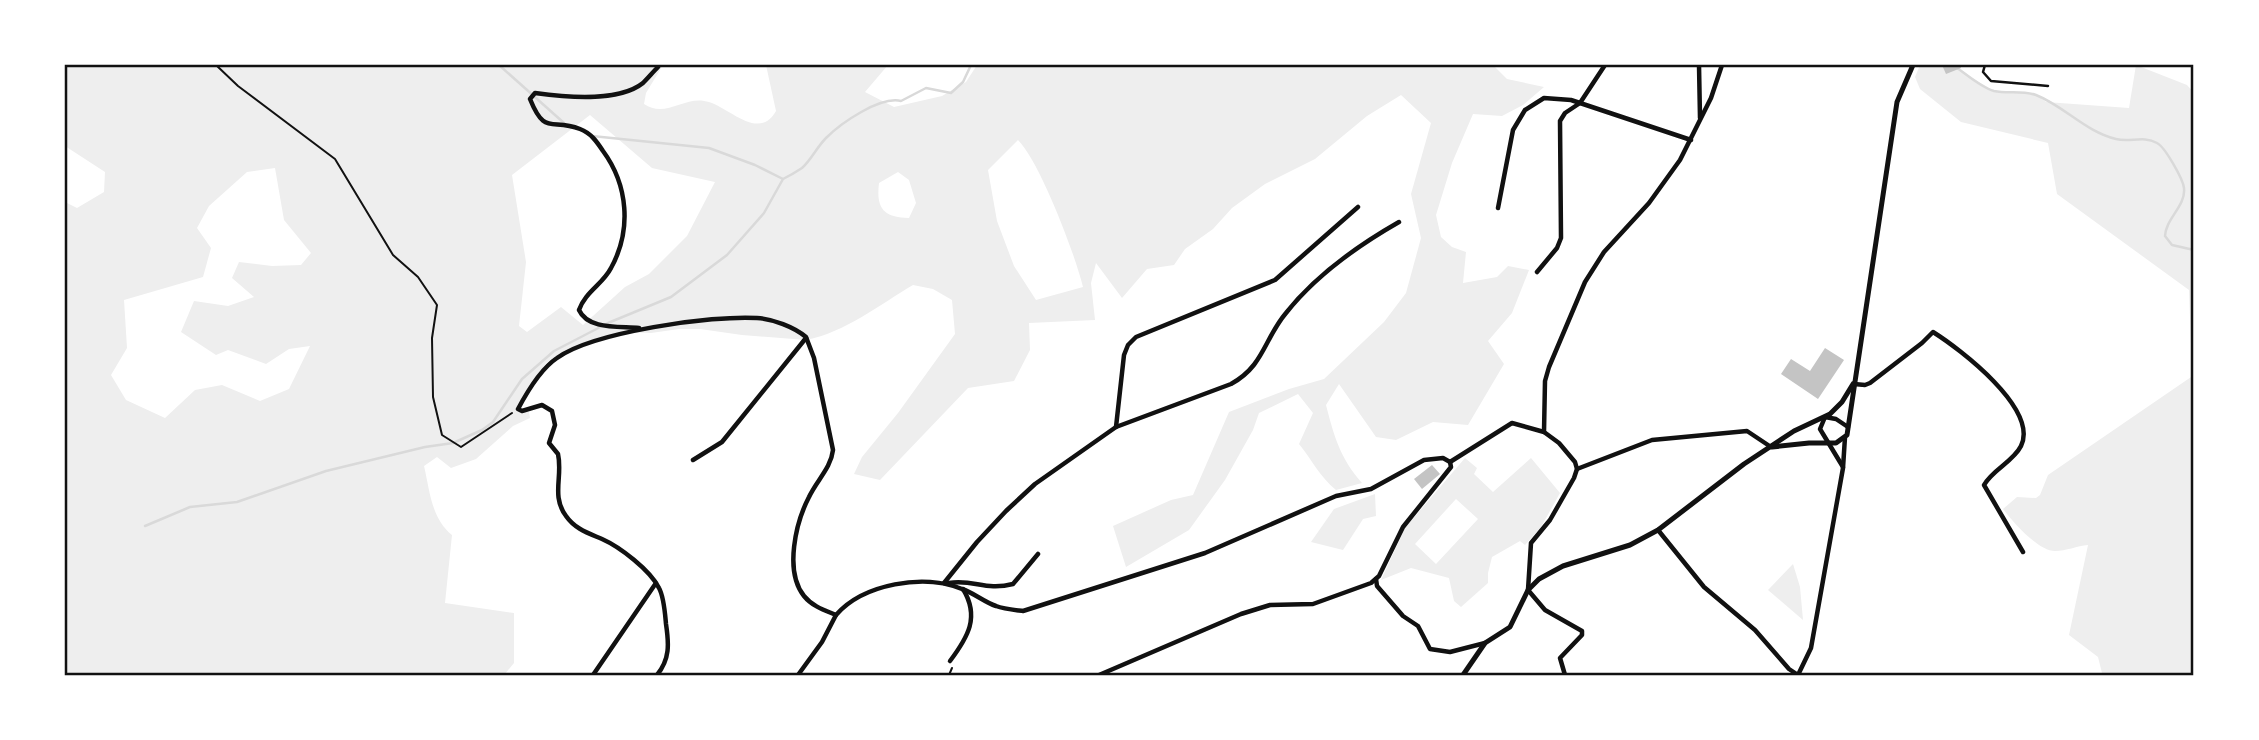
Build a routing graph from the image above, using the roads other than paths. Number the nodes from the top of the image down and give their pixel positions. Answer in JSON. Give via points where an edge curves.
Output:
{"nodes":[{"id":1,"x":1605,"y":65,"type":"edge"},
{"id":2,"x":1699,"y":65,"type":"edge"},
{"id":3,"x":1722,"y":65,"type":"edge"},
{"id":4,"x":1913,"y":65,"type":"edge"},
{"id":5,"x":1986,"y":65,"type":"edge"},
{"id":6,"x":658,"y":67,"type":"dead end"},
{"id":7,"x":2048,"y":86,"type":"dead end"},
{"id":8,"x":1580,"y":103,"type":"junction"},
{"id":9,"x":1700,"y":119,"type":"junction"},
{"id":10,"x":1692,"y":140,"type":"junction"},
{"id":11,"x":1358,"y":206,"type":"dead end"},
{"id":12,"x":1498,"y":208,"type":"dead end"},
{"id":13,"x":1399,"y":222,"type":"dead end"},
{"id":14,"x":1537,"y":272,"type":"dead end"},
{"id":15,"x":643,"y":329,"type":"junction"},
{"id":16,"x":806,"y":337,"type":"junction"},
{"id":17,"x":1853,"y":384,"type":"junction"},
{"id":18,"x":1825,"y":417,"type":"junction"},
{"id":19,"x":1116,"y":427,"type":"junction"},
{"id":20,"x":1848,"y":427,"type":"junction"},
{"id":21,"x":1544,"y":432,"type":"junction"},
{"id":22,"x":1845,"y":437,"type":"junction"},
{"id":23,"x":1830,"y":443,"type":"junction"},
{"id":24,"x":1771,"y":447,"type":"junction"},
{"id":25,"x":694,"y":460,"type":"dead end"},
{"id":26,"x":1450,"y":462,"type":"junction"},
{"id":27,"x":1843,"y":468,"type":"junction"},
{"id":28,"x":1577,"y":469,"type":"junction"},
{"id":29,"x":1658,"y":530,"type":"junction"},
{"id":30,"x":2023,"y":552,"type":"dead end"},
{"id":31,"x":1038,"y":554,"type":"dead end"},
{"id":32,"x":1376,"y":579,"type":"junction"},
{"id":33,"x":656,"y":583,"type":"junction"},
{"id":34,"x":944,"y":583,"type":"junction"},
{"id":35,"x":962,"y":589,"type":"junction"},
{"id":36,"x":1528,"y":590,"type":"junction"},
{"id":37,"x":836,"y":615,"type":"junction"},
{"id":38,"x":1485,"y":643,"type":"junction"},
{"id":39,"x":950,"y":661,"type":"dead end"},
{"id":40,"x":1111,"y":673,"type":"edge"},
{"id":41,"x":593,"y":675,"type":"edge"},
{"id":42,"x":657,"y":675,"type":"edge"},
{"id":43,"x":798,"y":675,"type":"edge"},
{"id":44,"x":1099,"y":675,"type":"edge"},
{"id":45,"x":1463,"y":675,"type":"edge"},
{"id":46,"x":1565,"y":675,"type":"edge"},
{"id":47,"x":1798,"y":675,"type":"edge"}],
"edges":[{"from":1,"to":8,"type":"street"},
{"from":2,"to":9,"type":"street"},
{"from":3,"to":9,"type":"street"},
{"from":4,"to":17,"type":"street","via":[[1897,102]]},
{"from":5,"to":7,"type":"lane","via":[[1984,75],[1996,83]]},
{"from":6,"to":15,"type":"street","via":[[644,82],[624,92],[576,99],[535,93],[530,99],[546,124],[578,128],[594,139],[614,166],[624,202],[623,238],[617,254],[608,275],[579,306],[581,314],[595,324]]},
{"from":8,"to":10,"type":"street"},
{"from":8,"to":12,"type":"street","via":[[1544,98],[1525,110],[1513,130]]},
{"from":8,"to":14,"type":"street","via":[[1563,115],[1559,124],[1560,242]]},
{"from":9,"to":10,"type":"street"},
{"from":10,"to":21,"type":"street","via":[[1649,203],[1611,243],[1585,282],[1549,367]]},
{"from":11,"to":19,"type":"street","via":[[1275,280],[1136,337],[1124,355]]},
{"from":13,"to":19,"type":"street","via":[[1363,242],[1294,303],[1245,376]]},
{"from":15,"to":16,"type":"street","via":[[732,317],[760,318]]},
{"from":15,"to":33,"type":"street","via":[[558,357],[518,409],[542,405],[552,411],[555,425],[550,443],[559,459],[557,487],[562,508],[576,526],[604,539]]},
{"from":16,"to":25,"type":"street","via":[[722,442]]},
{"from":16,"to":37,"type":"street","via":[[834,450],[801,515],[794,564],[805,597]]},
{"from":17,"to":18,"type":"street"},
{"from":17,"to":20,"type":"street"},
{"from":17,"to":30,"type":"street","via":[[1870,383],[1933,332],[1979,366],[2016,409],[2024,426],[2017,453],[1984,485]]},
{"from":18,"to":20,"type":"street"},
{"from":18,"to":23,"type":"street","via":[[1821,431]]},
{"from":18,"to":24,"type":"street"},
{"from":19,"to":34,"type":"street","via":[[1035,484]]},
{"from":20,"to":22,"type":"street"},
{"from":21,"to":26,"type":"street","via":[[1512,423]]},
{"from":21,"to":28,"type":"street","via":[[1559,443]]},
{"from":22,"to":23,"type":"street"},
{"from":22,"to":27,"type":"street"},
{"from":23,"to":24,"type":"street"},
{"from":23,"to":27,"type":"street"},
{"from":24,"to":28,"type":"street","via":[[1747,431],[1652,440]]},
{"from":24,"to":29,"type":"street"},
{"from":26,"to":32,"type":"street","via":[[1448,472],[1403,527]]},
{"from":26,"to":35,"type":"street","via":[[1424,460],[1371,489],[1335,496],[1205,553],[1023,611],[996,607]]},
{"from":27,"to":47,"type":"street","via":[[1811,648]]},
{"from":28,"to":36,"type":"street","via":[[1550,520],[1531,542]]},
{"from":29,"to":36,"type":"street","via":[[1611,552],[1563,566]]},
{"from":29,"to":47,"type":"street","via":[[1704,586]]},
{"from":31,"to":34,"type":"street","via":[[1013,584]]},
{"from":32,"to":38,"type":"street","via":[[1403,616],[1419,626],[1430,649],[1450,652]]},
{"from":32,"to":40,"type":"street","via":[[1312,604],[1270,605],[1241,614]]},
{"from":33,"to":41,"type":"street"},
{"from":33,"to":42,"type":"street","via":[[669,648]]},
{"from":34,"to":35,"type":"street"},
{"from":34,"to":37,"type":"street","via":[[904,583],[865,593]]},
{"from":35,"to":39,"type":"street","via":[[970,601],[971,624]]},
{"from":36,"to":38,"type":"street","via":[[1510,627]]},
{"from":36,"to":46,"type":"street","via":[[1545,610],[1582,631],[1560,658]]},
{"from":37,"to":43,"type":"street"},
{"from":38,"to":45,"type":"street"},
{"from":40,"to":44,"type":"street"}]}
